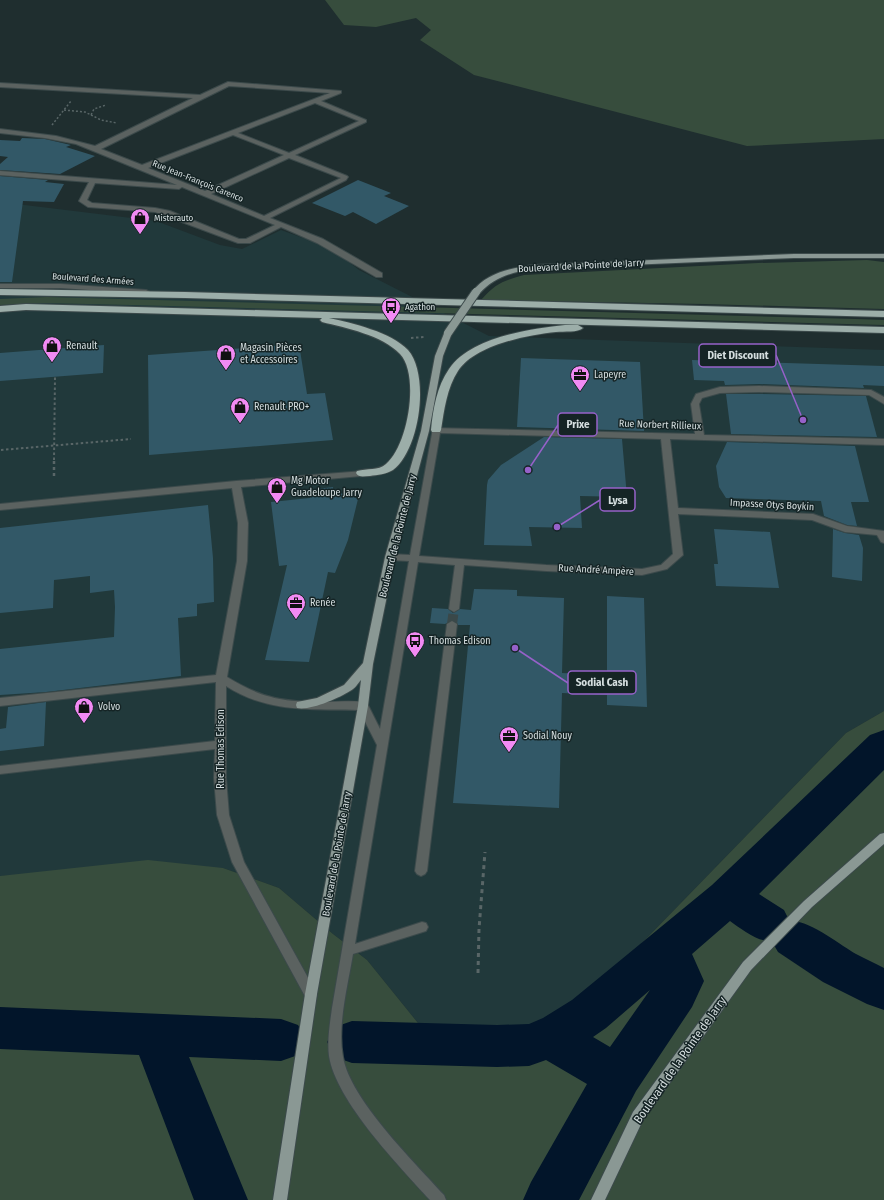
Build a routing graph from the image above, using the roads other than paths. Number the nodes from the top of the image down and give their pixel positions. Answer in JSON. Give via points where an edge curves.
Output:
{"nodes":[{"id":1,"x":0,"y":85,"type":"edge"},
{"id":2,"x":202,"y":97,"type":"junction"},
{"id":3,"x":315,"y":101,"type":"junction"},
{"id":4,"x":0,"y":131,"type":"edge"},
{"id":5,"x":233,"y":133,"type":"junction"},
{"id":6,"x":95,"y":149,"type":"junction"},
{"id":7,"x":290,"y":155,"type":"junction"},
{"id":8,"x":141,"y":168,"type":"junction"},
{"id":9,"x":0,"y":173,"type":"edge"},
{"id":10,"x":93,"y":180,"type":"junction"},
{"id":11,"x":187,"y":187,"type":"junction"},
{"id":12,"x":204,"y":194,"type":"junction"},
{"id":13,"x":265,"y":218,"type":"junction"},
{"id":14,"x":280,"y":225,"type":"junction"},
{"id":15,"x":884,"y":256,"type":"edge"},
{"id":16,"x":379,"y":275,"type":"dead end"},
{"id":17,"x":0,"y":286,"type":"edge"},
{"id":18,"x":0,"y":292,"type":"edge"},
{"id":19,"x":185,"y":295,"type":"junction"},
{"id":20,"x":0,"y":309,"type":"edge"},
{"id":21,"x":298,"y":314,"type":"junction"},
{"id":22,"x":884,"y":314,"type":"edge"},
{"id":23,"x":803,"y":328,"type":"junction"},
{"id":24,"x":884,"y":330,"type":"edge"},
{"id":25,"x":884,"y":401,"type":"edge"},
{"id":26,"x":436,"y":430,"type":"junction"},
{"id":27,"x":665,"y":436,"type":"junction"},
{"id":28,"x":700,"y":438,"type":"junction"},
{"id":29,"x":884,"y":442,"type":"edge"},
{"id":30,"x":361,"y":473,"type":"joint"},
{"id":31,"x":236,"y":484,"type":"junction"},
{"id":32,"x":0,"y":507,"type":"edge"},
{"id":33,"x":675,"y":511,"type":"junction"},
{"id":34,"x":884,"y":540,"type":"edge"},
{"id":35,"x":390,"y":557,"type":"junction"},
{"id":36,"x":414,"y":559,"type":"junction"},
{"id":37,"x":460,"y":562,"type":"junction"},
{"id":38,"x":454,"y":609,"type":"tunnel mouth"},
{"id":39,"x":452,"y":624,"type":"tunnel mouth"},
{"id":40,"x":368,"y":664,"type":"junction"},
{"id":41,"x":221,"y":678,"type":"junction"},
{"id":42,"x":0,"y":702,"type":"edge"},
{"id":43,"x":301,"y":705,"type":"junction"},
{"id":44,"x":363,"y":706,"type":"junction"},
{"id":45,"x":220,"y":744,"type":"junction"},
{"id":46,"x":383,"y":746,"type":"junction"},
{"id":47,"x":0,"y":770,"type":"edge"},
{"id":48,"x":884,"y":837,"type":"edge"},
{"id":49,"x":421,"y":871,"type":"dead end"},
{"id":50,"x":422,"y":927,"type":"dead end"},
{"id":51,"x":348,"y":951,"type":"junction"},
{"id":52,"x":311,"y":994,"type":"junction"},
{"id":53,"x":280,"y":1200,"type":"edge"},
{"id":54,"x":438,"y":1200,"type":"edge"},
{"id":55,"x":598,"y":1200,"type":"edge"}],
"edges":[{"from":1,"to":2,"type":"street"},
{"from":2,"to":3,"type":"street","via":[[228,84],[339,92]]},
{"from":2,"to":6,"type":"street"},
{"from":3,"to":5,"type":"street"},
{"from":3,"to":7,"type":"street","via":[[364,121]]},
{"from":4,"to":6,"type":"street","name":"Rue Jean-François Carenco","via":[[44,134]]},
{"from":5,"to":7,"type":"street"},
{"from":5,"to":8,"type":"street"},
{"from":6,"to":8,"type":"street","name":"Rue Jean-François Carenco"},
{"from":7,"to":12,"type":"street"},
{"from":7,"to":13,"type":"street","via":[[345,177]]},
{"from":8,"to":11,"type":"street","name":"Rue Jean-François Carenco"},
{"from":9,"to":10,"type":"street"},
{"from":10,"to":11,"type":"street"},
{"from":10,"to":14,"type":"street","via":[[83,201],[91,205],[155,210],[238,241],[247,241]]},
{"from":11,"to":12,"type":"street","name":"Rue Jean-François Carenco"},
{"from":12,"to":13,"type":"street","name":"Rue Jean-François Carenco"},
{"from":13,"to":14,"type":"street","name":"Rue Jean-François Carenco"},
{"from":14,"to":16,"type":"street","name":"Rue Jean-François Carenco","via":[[320,241]]},
{"from":15,"to":35,"type":"main road","name":"Boulevard de la Pointe de Jarry","bridge":true,"via":[[794,256],[534,267],[510,270],[489,280],[476,292],[448,333],[439,356],[425,431]]},
{"from":17,"to":19,"type":"street","name":"Boulevard des Armées","via":[[61,286]]},
{"from":18,"to":19,"type":"highway"},
{"from":19,"to":22,"type":"highway"},
{"from":20,"to":21,"type":"highway","via":[[26,307]]},
{"from":21,"to":23,"type":"highway"},
{"from":21,"to":30,"type":"highway","via":[[351,326],[368,333],[404,353],[413,366],[416,395],[409,430],[399,459],[380,472]]},
{"from":23,"to":24,"type":"highway"},
{"from":23,"to":26,"type":"highway","via":[[575,328],[527,334],[497,342],[469,354],[457,365],[447,383]]},
{"from":25,"to":28,"type":"street","via":[[871,393],[720,390],[699,396],[695,404]]},
{"from":26,"to":27,"type":"street","name":"Rue Norbert Rillieux"},
{"from":26,"to":36,"type":"street","name":"Boulevard de la Pointe de Jarry"},
{"from":27,"to":28,"type":"street","name":"Rue Norbert Rillieux"},
{"from":27,"to":33,"type":"street","name":"Rue André Ampère"},
{"from":28,"to":29,"type":"street","name":"Rue Norbert Rillieux"},
{"from":30,"to":31,"type":"street"},
{"from":31,"to":32,"type":"street"},
{"from":31,"to":41,"type":"street","name":"Rue Thomas Edison","via":[[243,523],[242,561]]},
{"from":33,"to":34,"type":"street","name":"Impasse Otys Boykin","via":[[813,517],[845,529],[881,533]]},
{"from":33,"to":37,"type":"street","name":"Rue André Ampère","via":[[678,555],[664,567],[642,572]]},
{"from":35,"to":36,"type":"street","name":"Rue André Ampère"},
{"from":35,"to":40,"type":"main road","name":"Boulevard de la Pointe de Jarry"},
{"from":36,"to":37,"type":"street","name":"Rue André Ampère"},
{"from":36,"to":46,"type":"street","name":"Boulevard de la Pointe de Jarry"},
{"from":37,"to":38,"type":"street"},
{"from":39,"to":49,"type":"street"},
{"from":40,"to":43,"type":"main road","via":[[348,688]]},
{"from":40,"to":44,"type":"main road","name":"Boulevard de la Pointe de Jarry"},
{"from":41,"to":42,"type":"street"},
{"from":41,"to":43,"type":"street","via":[[250,695],[271,702]]},
{"from":41,"to":45,"type":"street","name":"Rue Thomas Edison"},
{"from":43,"to":44,"type":"street"},
{"from":44,"to":46,"type":"street"},
{"from":44,"to":52,"type":"main road","name":"Boulevard de la Pointe de Jarry"},
{"from":45,"to":47,"type":"street"},
{"from":45,"to":52,"type":"street","name":"Rue Thomas Edison","via":[[223,815],[238,862]]},
{"from":46,"to":51,"type":"street","name":"Boulevard de la Pointe de Jarry"},
{"from":48,"to":55,"type":"main road","name":"Boulevard de la Pointe de Jarry","via":[[808,904],[747,966],[638,1116]]},
{"from":50,"to":51,"type":"street"},
{"from":51,"to":54,"type":"street","name":"Boulevard de la Pointe de Jarry","via":[[337,1020],[336,1044],[337,1058],[344,1079],[366,1114]]},
{"from":52,"to":53,"type":"main road","name":"Boulevard de la Pointe de Jarry"}]}
